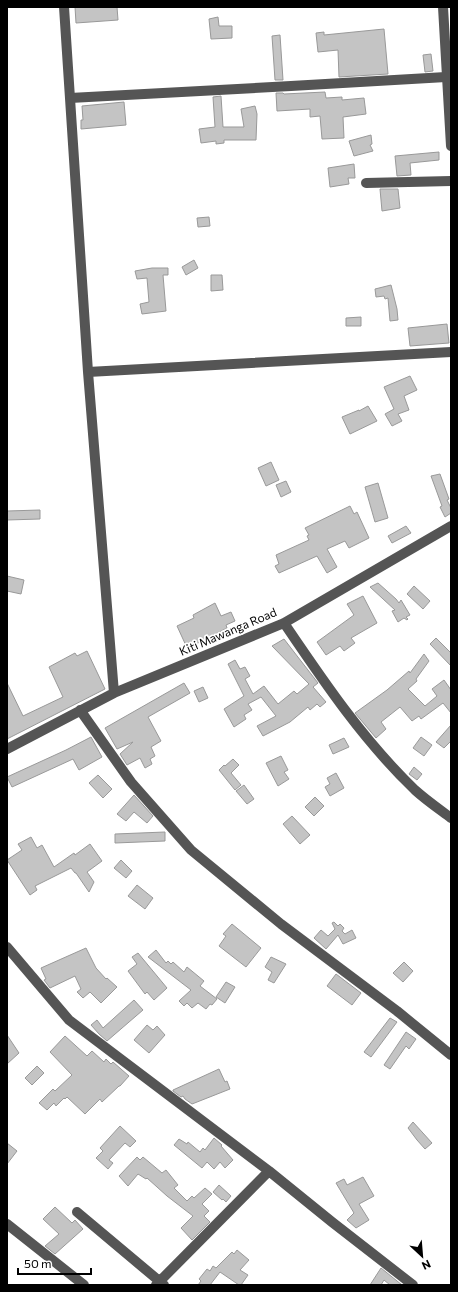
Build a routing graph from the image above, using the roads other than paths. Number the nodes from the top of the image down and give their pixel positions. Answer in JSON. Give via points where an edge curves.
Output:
{"nodes":[{"id":1,"x":64,"y":7,"type":"edge"},
{"id":2,"x":443,"y":7,"type":"edge"},
{"id":3,"x":446,"y":77,"type":"junction"},
{"id":4,"x":70,"y":98,"type":"junction"},
{"id":5,"x":451,"y":146,"type":"edge"},
{"id":6,"x":451,"y":181,"type":"edge"},
{"id":7,"x":366,"y":183,"type":"dead end"},
{"id":8,"x":451,"y":352,"type":"edge"},
{"id":9,"x":88,"y":372,"type":"junction"},
{"id":10,"x":451,"y":526,"type":"edge"},
{"id":11,"x":284,"y":623,"type":"junction"},
{"id":12,"x":114,"y":693,"type":"junction"},
{"id":13,"x":80,"y":710,"type":"junction"},
{"id":14,"x":7,"y":749,"type":"edge"},
{"id":15,"x":451,"y":818,"type":"edge"},
{"id":16,"x":7,"y":947,"type":"edge"},
{"id":17,"x":451,"y":1055,"type":"edge"},
{"id":18,"x":269,"y":1171,"type":"junction"},
{"id":19,"x":77,"y":1212,"type":"dead end"},
{"id":20,"x":7,"y":1224,"type":"edge"},
{"id":21,"x":160,"y":1284,"type":"edge"},
{"id":22,"x":84,"y":1285,"type":"edge"},
{"id":23,"x":413,"y":1285,"type":"edge"}],
"edges":[{"from":1,"to":4,"type":"street"},
{"from":2,"to":3,"type":"street"},
{"from":3,"to":4,"type":"street"},
{"from":3,"to":5,"type":"street"},
{"from":4,"to":9,"type":"street"},
{"from":6,"to":7,"type":"street"},
{"from":8,"to":9,"type":"street"},
{"from":9,"to":12,"type":"street"},
{"from":10,"to":11,"type":"street","name":"Kiti Mawanga Road"},
{"from":11,"to":12,"type":"street","name":"Kiti Mawanga Road"},
{"from":11,"to":15,"type":"street","via":[[373,746],[416,791]]},
{"from":12,"to":13,"type":"street","name":"Kiti Mawanga Road"},
{"from":13,"to":14,"type":"street","name":"Kiti Mawanga Road"},
{"from":13,"to":17,"type":"street","via":[[131,782],[191,850],[281,924]]},
{"from":16,"to":18,"type":"street","via":[[69,1020]]},
{"from":18,"to":21,"type":"street"},
{"from":18,"to":23,"type":"street"},
{"from":19,"to":21,"type":"street"},
{"from":20,"to":22,"type":"street"}]}
